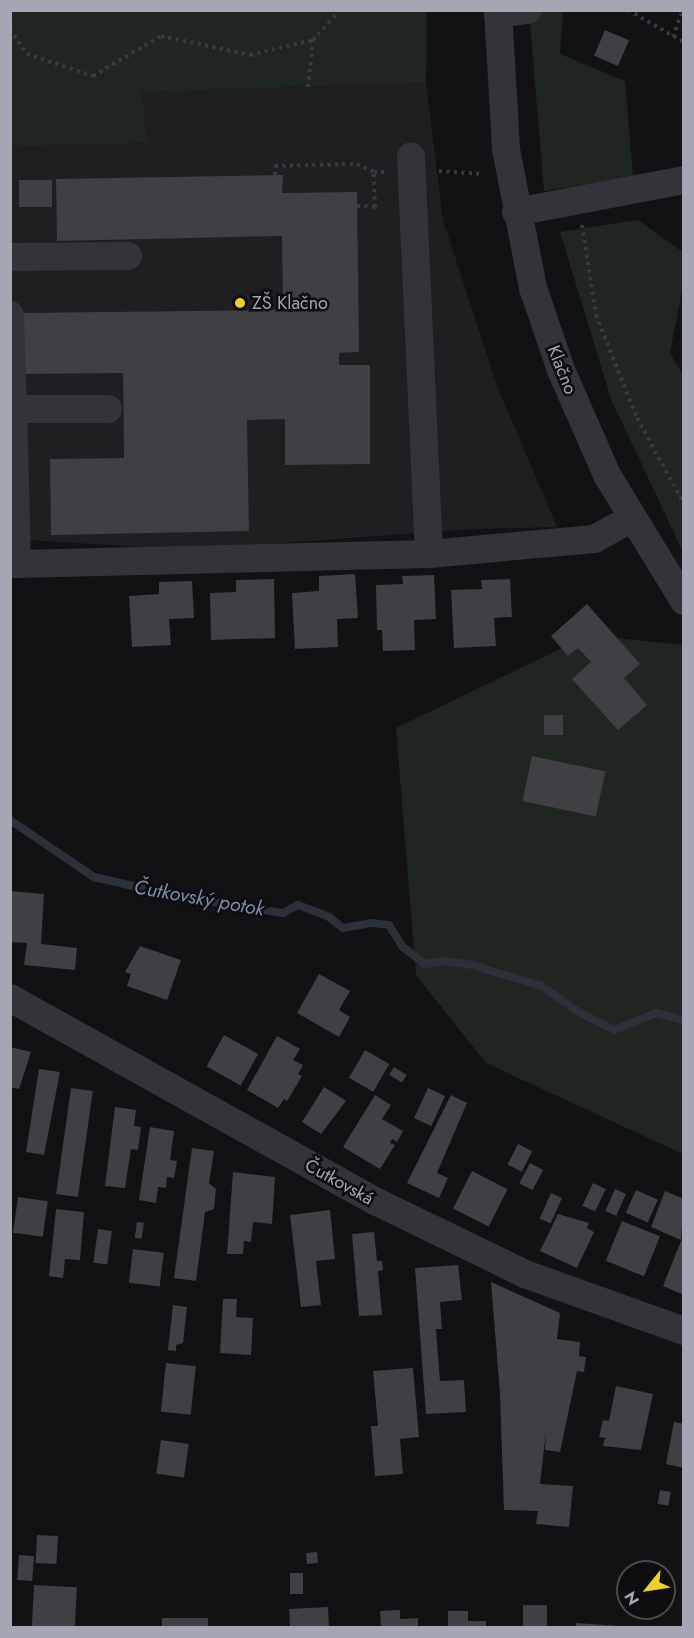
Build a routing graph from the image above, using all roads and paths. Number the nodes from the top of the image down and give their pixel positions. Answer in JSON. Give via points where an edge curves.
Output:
{"nodes":[{"id":1,"x":340,"y":10,"type":"edge"},
{"id":2,"x":528,"y":10,"type":"edge"},
{"id":3,"x":628,"y":10,"type":"edge"},
{"id":4,"x":683,"y":10,"type":"edge"},
{"id":5,"x":498,"y":12,"type":"edge"},
{"id":6,"x":10,"y":29,"type":"edge"},
{"id":7,"x":673,"y":37,"type":"junction"},
{"id":8,"x":313,"y":40,"type":"junction"},
{"id":9,"x":684,"y":42,"type":"edge"},
{"id":10,"x":308,"y":87,"type":"dead end"},
{"id":11,"x":412,"y":163,"type":"junction"},
{"id":12,"x":374,"y":172,"type":"junction"},
{"id":13,"x":275,"y":175,"type":"dead end"},
{"id":14,"x":510,"y":179,"type":"junction"},
{"id":15,"x":684,"y":180,"type":"edge"},
{"id":16,"x":579,"y":202,"type":"junction"},
{"id":17,"x":357,"y":206,"type":"dead end"},
{"id":18,"x":516,"y":212,"type":"junction"},
{"id":19,"x":128,"y":256,"type":"dead end"},
{"id":20,"x":10,"y":257,"type":"edge"},
{"id":21,"x":10,"y":315,"type":"edge"},
{"id":22,"x":13,"y":409,"type":"junction"},
{"id":23,"x":108,"y":409,"type":"dead end"},
{"id":24,"x":684,"y":504,"type":"edge"},
{"id":25,"x":631,"y":519,"type":"junction"},
{"id":26,"x":429,"y":554,"type":"junction"},
{"id":27,"x":684,"y":601,"type":"edge"},
{"id":28,"x":10,"y":998,"type":"edge"},
{"id":29,"x":684,"y":1331,"type":"edge"}],
"edges":[{"from":1,"to":8,"type":"path"},
{"from":2,"to":5,"type":"street","name":"Klačno"},
{"from":3,"to":7,"type":"path"},
{"from":4,"to":7,"type":"path"},
{"from":5,"to":14,"type":"street","name":"Klačno"},
{"from":6,"to":8,"type":"path","via":[[27,54],[93,76],[161,36],[250,56]]},
{"from":7,"to":9,"type":"path"},
{"from":8,"to":10,"type":"path"},
{"from":11,"to":12,"type":"path"},
{"from":11,"to":14,"type":"path"},
{"from":11,"to":26,"type":"street"},
{"from":12,"to":13,"type":"path","via":[[357,164],[275,166]]},
{"from":12,"to":17,"type":"path","via":[[375,207]]},
{"from":14,"to":18,"type":"street","name":"Klačno"},
{"from":15,"to":16,"type":"street"},
{"from":16,"to":18,"type":"street"},
{"from":16,"to":24,"type":"path","via":[[596,315],[637,417]]},
{"from":18,"to":25,"type":"street","name":"Klačno","via":[[533,288],[561,370]]},
{"from":19,"to":20,"type":"street"},
{"from":21,"to":22,"type":"street"},
{"from":22,"to":23,"type":"street"},
{"from":22,"to":26,"type":"street","via":[[17,564]]},
{"from":25,"to":26,"type":"street","via":[[594,539]]},
{"from":25,"to":27,"type":"street","name":"Klačno"},
{"from":28,"to":29,"type":"street","name":"Čutkovská","via":[[376,1202],[525,1274]]}]}
